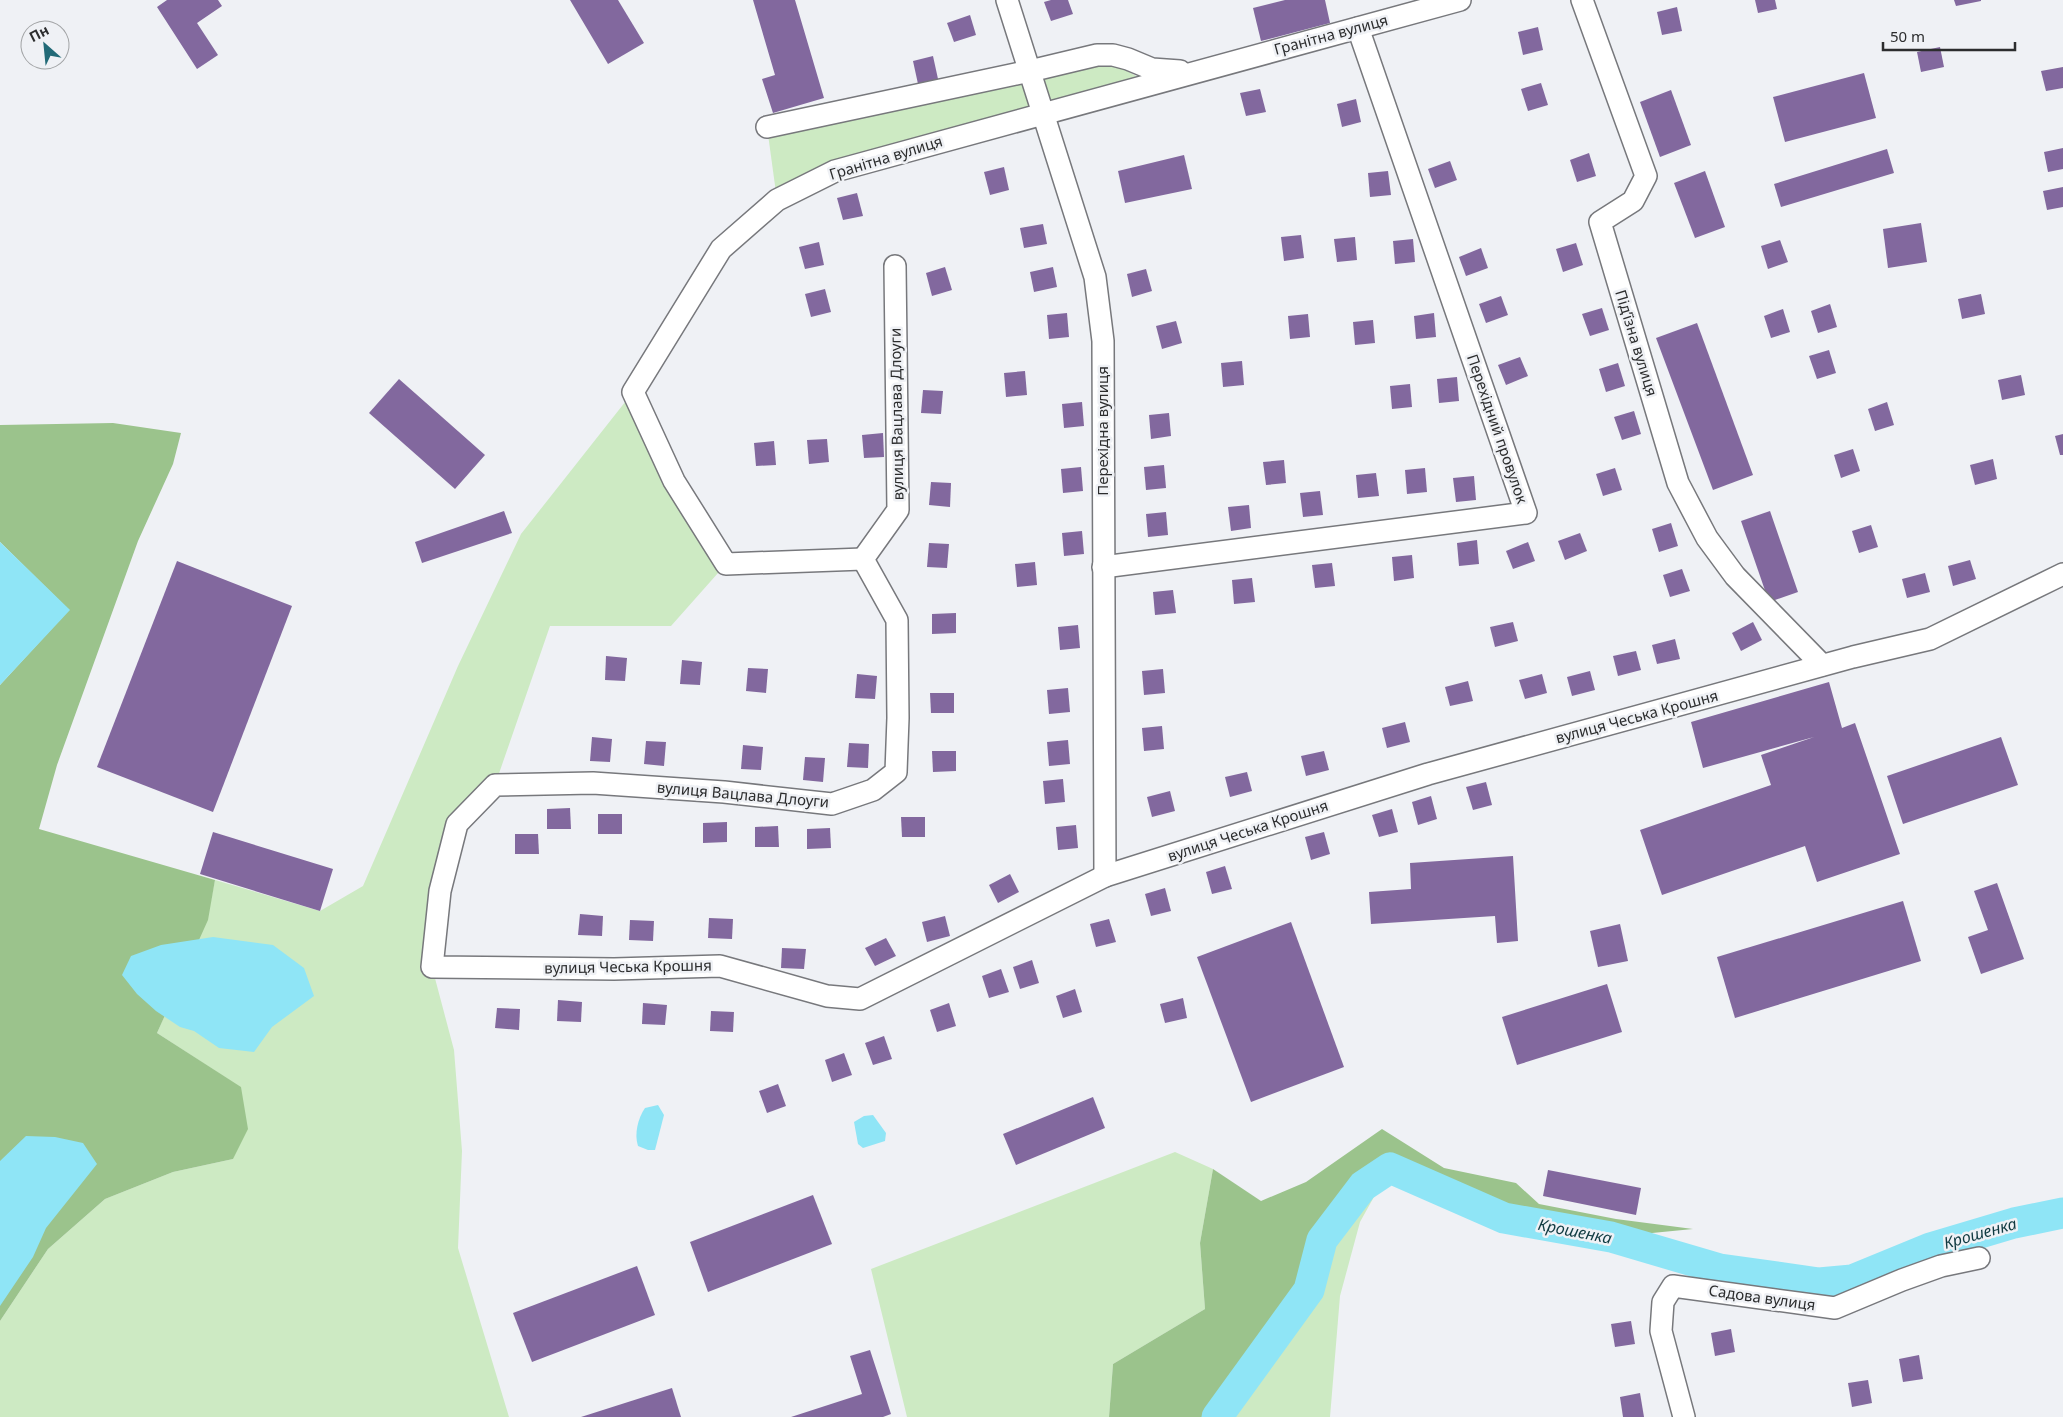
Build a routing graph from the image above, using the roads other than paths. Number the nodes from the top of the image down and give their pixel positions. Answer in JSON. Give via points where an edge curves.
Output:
{"nodes":[{"id":1,"x":1008,"y":0,"type":"edge"},
{"id":2,"x":1460,"y":0,"type":"edge"},
{"id":3,"x":1582,"y":0,"type":"edge"},
{"id":4,"x":1358,"y":28,"type":"junction"},
{"id":5,"x":1203,"y":70,"type":"junction"},
{"id":6,"x":1030,"y":71,"type":"junction"},
{"id":7,"x":1043,"y":114,"type":"junction"},
{"id":8,"x":767,"y":127,"type":"dead end"},
{"id":9,"x":895,"y":266,"type":"dead end"},
{"id":10,"x":863,"y":559,"type":"junction"},
{"id":11,"x":1104,"y":567,"type":"junction"},
{"id":12,"x":2063,"y":574,"type":"edge"},
{"id":13,"x":1822,"y":666,"type":"junction"},
{"id":14,"x":1105,"y":876,"type":"junction"},
{"id":15,"x":432,"y":967,"type":"joint"},
{"id":16,"x":1979,"y":1258,"type":"dead end"},
{"id":17,"x":1684,"y":1417,"type":"edge"}],
"edges":[{"from":1,"to":6,"type":"street","name":"Перехідна вулиця"},
{"from":2,"to":4,"type":"street","name":"Гранітна вулиця"},
{"from":3,"to":13,"type":"street","name":"Підʼїзна вулиця","via":[[1646,176],[1633,201],[1600,222],[1678,483],[1707,538],[1734,576]]},
{"from":4,"to":5,"type":"street","name":"Гранітна вулиця"},
{"from":4,"to":11,"type":"street","name":"Перехідний провулок","via":[[1526,513]]},
{"from":5,"to":6,"type":"street","name":"Гранітна вулиця","via":[[1152,69],[1128,59],[1097,54]]},
{"from":5,"to":7,"type":"street","name":"Гранітна вулиця"},
{"from":6,"to":7,"type":"street","name":"Перехідна вулиця"},
{"from":6,"to":8,"type":"street","name":"Гранітна вулиця"},
{"from":7,"to":10,"type":"street","name":"Гранітна вулиця","via":[[835,172],[777,200],[721,250],[633,392],[674,481],[726,564]]},
{"from":7,"to":11,"type":"street","name":"Перехідна вулиця","via":[[1096,277],[1103,341]]},
{"from":9,"to":10,"type":"street","name":"вулиця Вацлава Длоуги","via":[[898,510]]},
{"from":10,"to":15,"type":"street","name":"вулиця Вацлава Длоуги","via":[[897,620],[896,772],[873,790],[832,804],[724,792],[593,783],[495,785],[456,824],[440,891]]},
{"from":11,"to":14,"type":"street","name":"Перехідна вулиця"},
{"from":12,"to":13,"type":"street","name":"вулиця Чеська Крошня","via":[[1930,638]]},
{"from":13,"to":14,"type":"street","name":"вулиця Чеська Крошня","via":[[1428,774]]},
{"from":14,"to":15,"type":"street","name":"вулиця Чеська Крошня","via":[[860,999],[827,996],[720,966],[614,970]]},
{"from":16,"to":17,"type":"street","name":"Садова вулиця","via":[[1941,1266],[1835,1308],[1673,1286],[1663,1302],[1661,1331]]}]}
